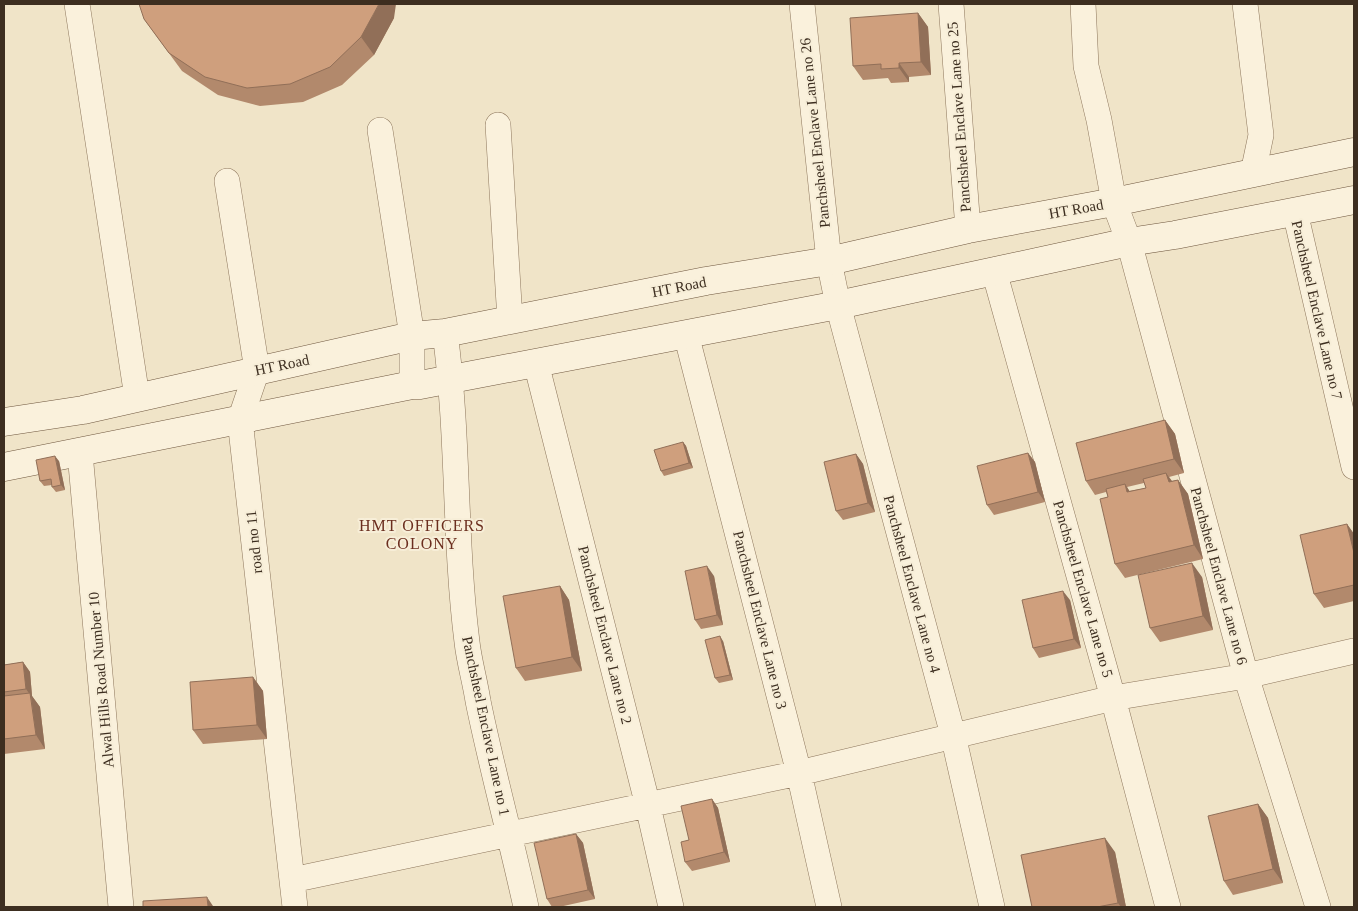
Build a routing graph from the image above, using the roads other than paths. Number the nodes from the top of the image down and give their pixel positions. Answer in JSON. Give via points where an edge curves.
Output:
{"nodes":[{"id":1,"x":77,"y":4,"type":"edge"},
{"id":2,"x":802,"y":4,"type":"edge"},
{"id":3,"x":952,"y":4,"type":"edge"},
{"id":4,"x":1083,"y":4,"type":"edge"},
{"id":5,"x":1245,"y":4,"type":"edge"},
{"id":6,"x":498,"y":125,"type":"dead end"},
{"id":7,"x":380,"y":130,"type":"dead end"},
{"id":8,"x":1354,"y":152,"type":"edge"},
{"id":9,"x":1253,"y":173,"type":"junction"},
{"id":10,"x":227,"y":181,"type":"dead end"},
{"id":11,"x":1354,"y":200,"type":"edge"},
{"id":12,"x":1114,"y":202,"type":"junction"},
{"id":13,"x":1295,"y":212,"type":"junction"},
{"id":14,"x":968,"y":229,"type":"junction"},
{"id":15,"x":1129,"y":242,"type":"junction"},
{"id":16,"x":829,"y":262,"type":"junction"},
{"id":17,"x":994,"y":271,"type":"junction"},
{"id":18,"x":838,"y":304,"type":"junction"},
{"id":19,"x":510,"y":320,"type":"junction"},
{"id":20,"x":445,"y":333,"type":"junction"},
{"id":21,"x":686,"y":334,"type":"junction"},
{"id":22,"x":412,"y":336,"type":"junction"},
{"id":23,"x":536,"y":363,"type":"junction"},
{"id":24,"x":258,"y":370,"type":"junction"},
{"id":25,"x":451,"y":378,"type":"junction"},
{"id":26,"x":412,"y":385,"type":"junction"},
{"id":27,"x":137,"y":398,"type":"junction"},
{"id":28,"x":240,"y":420,"type":"junction"},
{"id":29,"x":4,"y":422,"type":"edge"},
{"id":30,"x":80,"y":452,"type":"junction"},
{"id":31,"x":4,"y":467,"type":"edge"},
{"id":32,"x":1354,"y":467,"type":"edge"},
{"id":33,"x":1354,"y":651,"type":"edge"},
{"id":34,"x":1246,"y":676,"type":"junction"},
{"id":35,"x":1113,"y":698,"type":"junction"},
{"id":36,"x":953,"y":735,"type":"junction"},
{"id":37,"x":799,"y":773,"type":"junction"},
{"id":38,"x":648,"y":806,"type":"junction"},
{"id":39,"x":510,"y":834,"type":"junction"},
{"id":40,"x":292,"y":880,"type":"junction"},
{"id":41,"x":121,"y":907,"type":"edge"},
{"id":42,"x":295,"y":907,"type":"edge"},
{"id":43,"x":526,"y":907,"type":"edge"},
{"id":44,"x":671,"y":907,"type":"edge"},
{"id":45,"x":829,"y":907,"type":"edge"},
{"id":46,"x":992,"y":907,"type":"edge"},
{"id":47,"x":1168,"y":907,"type":"edge"},
{"id":48,"x":1318,"y":907,"type":"edge"}],
"edges":[{"from":1,"to":27,"type":"street"},
{"from":2,"to":16,"type":"street","name":"Panchsheel Enclave Lane no 26"},
{"from":3,"to":14,"type":"street","name":"Panchsheel Enclave Lane no 25"},
{"from":4,"to":12,"type":"street","name":"Panchsheel Enclave Lane no 6","via":[[1086,66]]},
{"from":5,"to":9,"type":"street","via":[[1261,135]]},
{"from":6,"to":19,"type":"street"},
{"from":7,"to":22,"type":"street"},
{"from":8,"to":9,"type":"street","name":"HT Road"},
{"from":9,"to":12,"type":"street","name":"HT Road"},
{"from":10,"to":24,"type":"street","name":"road no 11"},
{"from":11,"to":13,"type":"street"},
{"from":12,"to":14,"type":"street","name":"HT Road"},
{"from":12,"to":15,"type":"street","name":"Panchsheel Enclave Lane no 6"},
{"from":13,"to":15,"type":"street"},
{"from":13,"to":32,"type":"street","name":"Panchsheel Enclave Lane no 7"},
{"from":14,"to":16,"type":"street","name":"HT Road"},
{"from":15,"to":17,"type":"street"},
{"from":15,"to":34,"type":"street","name":"Panchsheel Enclave Lane no 6"},
{"from":16,"to":18,"type":"street","name":"Panchsheel Enclave Lane no 4"},
{"from":16,"to":19,"type":"street","name":"HT Road","via":[[706,281]]},
{"from":17,"to":18,"type":"street"},
{"from":17,"to":35,"type":"street","name":"Panchsheel Enclave Lane no 5"},
{"from":18,"to":21,"type":"street"},
{"from":18,"to":36,"type":"street","name":"Panchsheel Enclave Lane no 4"},
{"from":19,"to":20,"type":"street","name":"HT Road"},
{"from":20,"to":22,"type":"street","name":"HT Road"},
{"from":20,"to":25,"type":"street","name":"Panchsheel Enclave Lane no 1"},
{"from":21,"to":23,"type":"street"},
{"from":21,"to":37,"type":"street","name":"Panchsheel Enclave Lane no 3"},
{"from":22,"to":24,"type":"street","name":"HT Road"},
{"from":22,"to":26,"type":"street"},
{"from":23,"to":25,"type":"street"},
{"from":23,"to":38,"type":"street","name":"Panchsheel Enclave Lane no 2"},
{"from":24,"to":27,"type":"street","name":"HT Road"},
{"from":24,"to":28,"type":"street","name":"road no 11"},
{"from":25,"to":26,"type":"street"},
{"from":25,"to":39,"type":"street","name":"Panchsheel Enclave Lane no 1","via":[[467,642],[487,744]]},
{"from":26,"to":28,"type":"street"},
{"from":27,"to":29,"type":"street","name":"HT Road"},
{"from":28,"to":30,"type":"street"},
{"from":28,"to":40,"type":"street","name":"road no 11"},
{"from":30,"to":31,"type":"street"},
{"from":30,"to":41,"type":"street","name":"Alwal Hills Road Number 10"},
{"from":33,"to":34,"type":"street"},
{"from":34,"to":35,"type":"street"},
{"from":34,"to":48,"type":"street","name":"Panchsheel Enclave Lane no 6"},
{"from":35,"to":36,"type":"street"},
{"from":35,"to":47,"type":"street","name":"Panchsheel Enclave Lane no 5"},
{"from":36,"to":37,"type":"street"},
{"from":36,"to":46,"type":"street","name":"Panchsheel Enclave Lane no 4"},
{"from":37,"to":38,"type":"street"},
{"from":37,"to":45,"type":"street","name":"Panchsheel Enclave Lane no 3"},
{"from":38,"to":39,"type":"street"},
{"from":38,"to":44,"type":"street","name":"Panchsheel Enclave Lane no 2"},
{"from":39,"to":40,"type":"street"},
{"from":39,"to":43,"type":"street","name":"Panchsheel Enclave Lane no 1"},
{"from":40,"to":42,"type":"street","name":"road no 11"}]}
